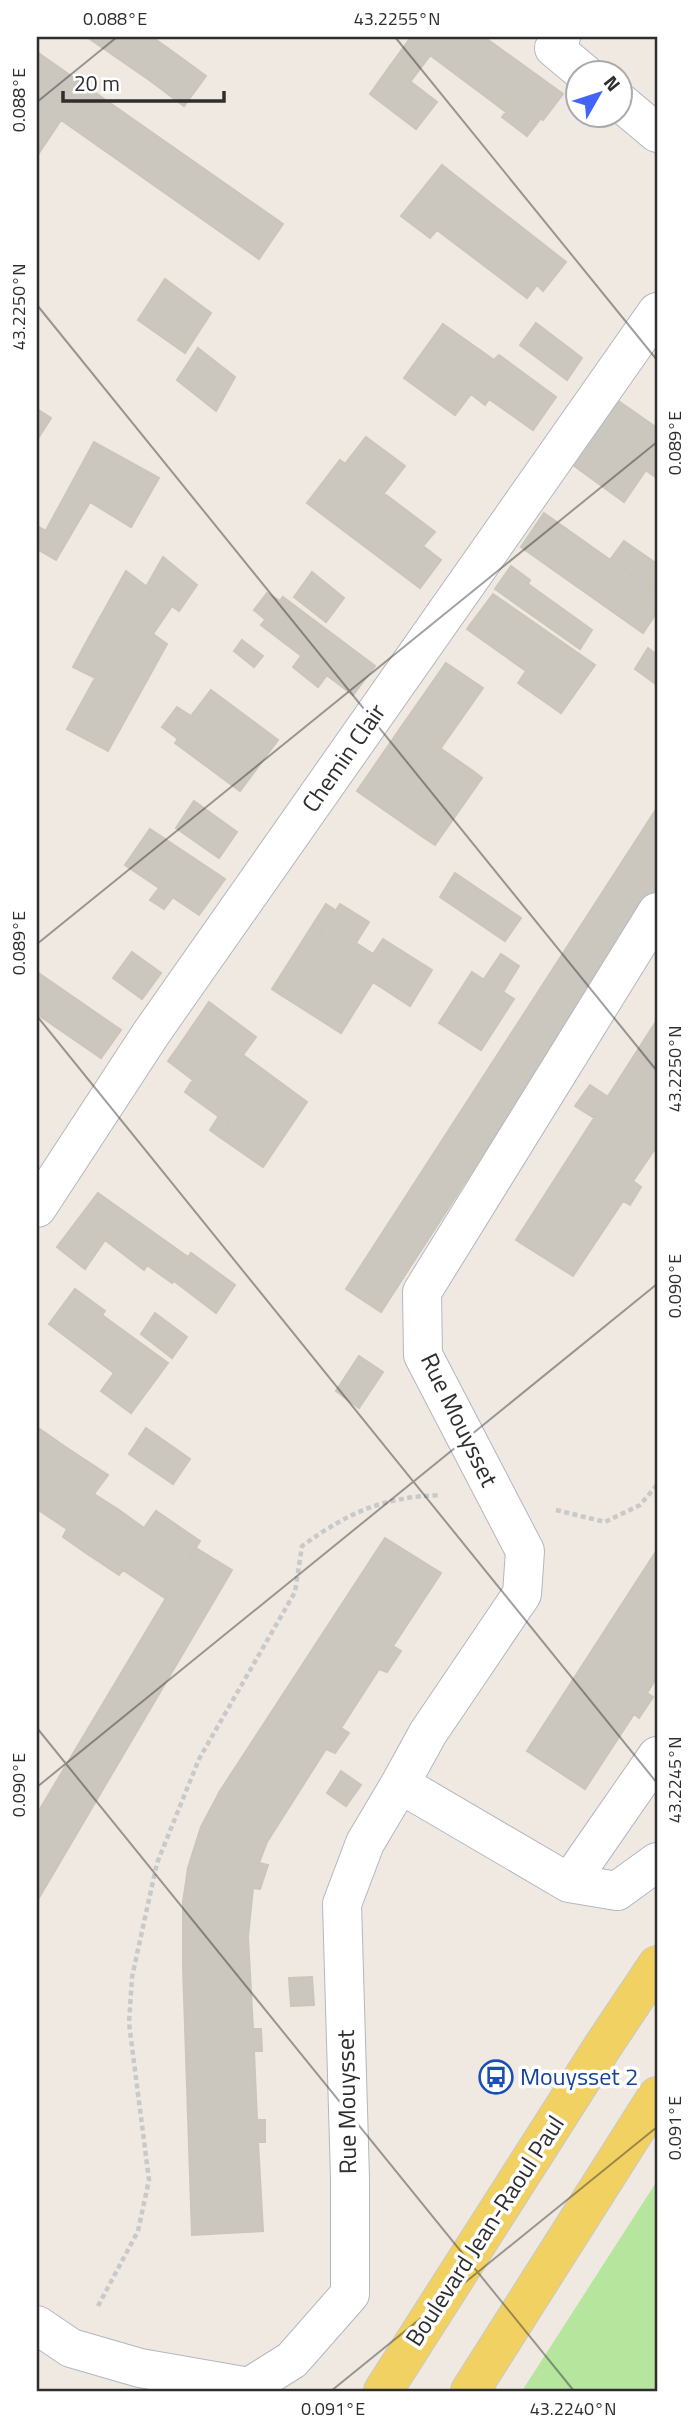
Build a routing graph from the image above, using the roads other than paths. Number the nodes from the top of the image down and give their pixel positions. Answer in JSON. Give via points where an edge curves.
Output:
{"nodes":[{"id":1,"x":551,"y":40,"type":"edge"},
{"id":2,"x":571,"y":60,"type":"edge"},
{"id":3,"x":634,"y":113,"type":"edge"},
{"id":4,"x":657,"y":133,"type":"edge"},
{"id":5,"x":657,"y":312,"type":"edge"},
{"id":6,"x":657,"y":912,"type":"edge"},
{"id":7,"x":37,"y":1208,"type":"edge"},
{"id":8,"x":657,"y":1756,"type":"edge"},
{"id":9,"x":400,"y":1784,"type":"junction"},
{"id":10,"x":657,"y":1862,"type":"edge"},
{"id":11,"x":569,"y":1883,"type":"junction"},
{"id":12,"x":657,"y":1965,"type":"edge"},
{"id":13,"x":657,"y":2096,"type":"edge"},
{"id":14,"x":37,"y":2325,"type":"edge"},
{"id":15,"x":250,"y":2389,"type":"edge"},
{"id":16,"x":383,"y":2391,"type":"edge"},
{"id":17,"x":470,"y":2391,"type":"edge"}],
"edges":[{"from":1,"to":2,"type":"street"},
{"from":3,"to":4,"type":"street"},
{"from":5,"to":7,"type":"street","name":"Chemin Clair","via":[[160,1021]]},
{"from":6,"to":9,"type":"street","name":"Rue Mouysset","via":[[422,1292],[422,1355],[525,1551],[522,1594],[428,1733]]},
{"from":8,"to":11,"type":"street"},
{"from":9,"to":11,"type":"street"},
{"from":9,"to":15,"type":"street","name":"Rue Mouysset","via":[[365,1843],[342,1904],[350,2294],[292,2360]]},
{"from":10,"to":11,"type":"street","via":[[617,1891]]},
{"from":12,"to":16,"type":"main road","name":"Boulevard Jean-Raoul Paul"},
{"from":13,"to":17,"type":"main road"},
{"from":14,"to":15,"type":"street","via":[[71,2348],[140,2368]]}]}
